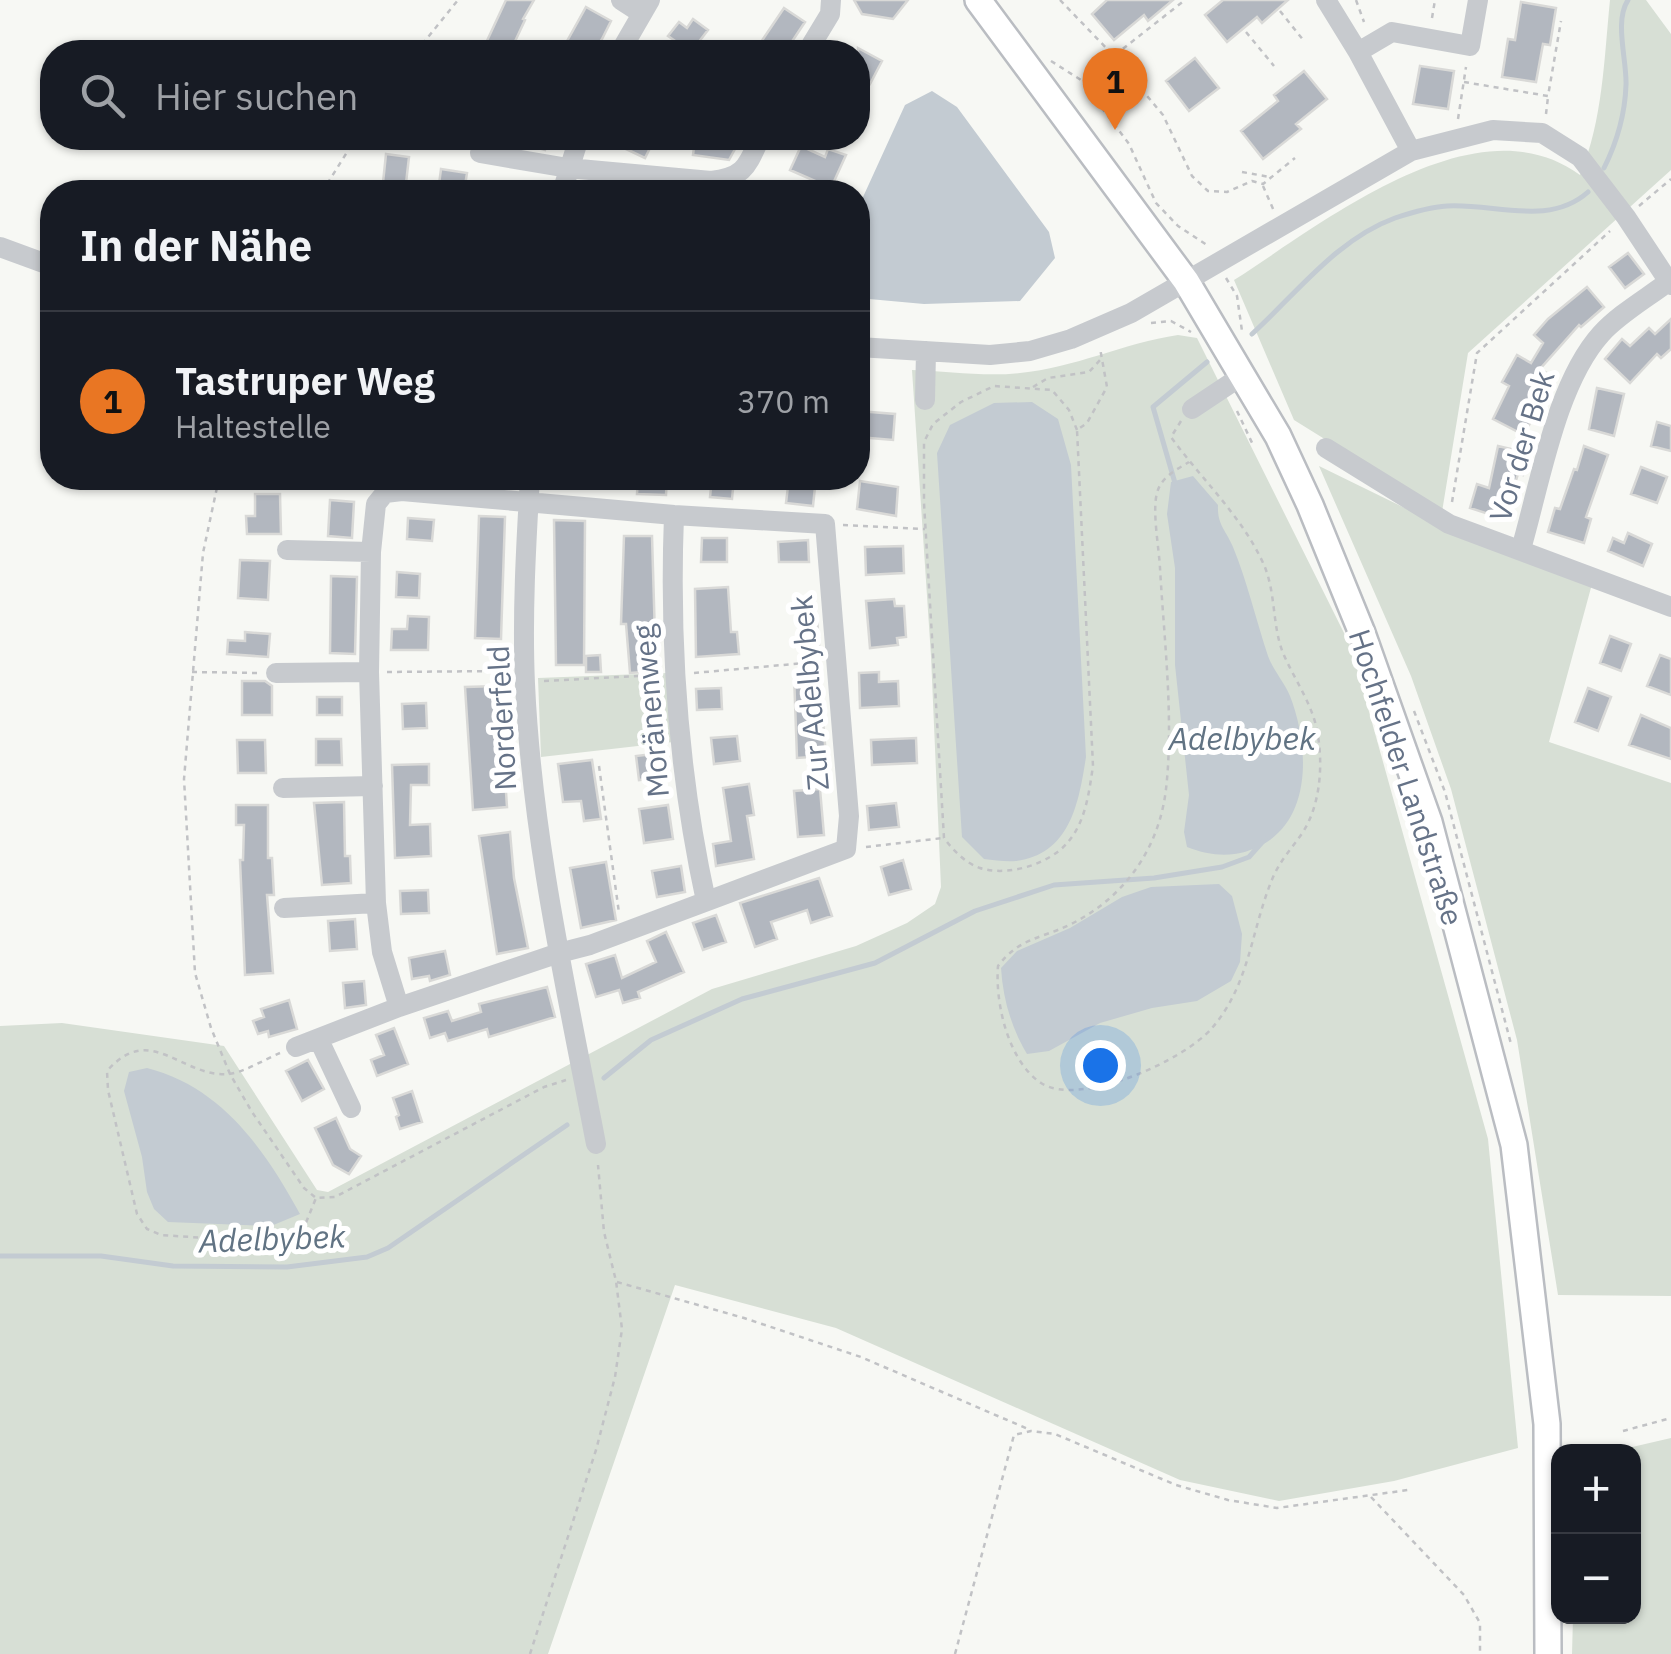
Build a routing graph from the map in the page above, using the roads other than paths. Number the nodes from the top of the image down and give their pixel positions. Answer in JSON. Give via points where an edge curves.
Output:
{"nodes":[{"id":1,"x":621,"y":0,"type":"edge"},
{"id":2,"x":831,"y":0,"type":"edge"},
{"id":3,"x":978,"y":0,"type":"edge"},
{"id":4,"x":1326,"y":0,"type":"edge"},
{"id":5,"x":1478,"y":0,"type":"edge"},
{"id":6,"x":646,"y":6,"type":"edge"},
{"id":7,"x":627,"y":40,"type":"edge"},
{"id":8,"x":814,"y":40,"type":"edge"},
{"id":9,"x":1364,"y":48,"type":"junction"},
{"id":10,"x":575,"y":150,"type":"edge"},
{"id":11,"x":754,"y":150,"type":"edge"},
{"id":12,"x":1410,"y":151,"type":"junction"},
{"id":13,"x":480,"y":153,"type":"dead end"},
{"id":14,"x":568,"y":168,"type":"junction"},
{"id":15,"x":565,"y":180,"type":"edge"},
{"id":16,"x":691,"y":180,"type":"edge"},
{"id":17,"x":722,"y":180,"type":"edge"},
{"id":18,"x":0,"y":246,"type":"edge"},
{"id":19,"x":40,"y":261,"type":"edge"},
{"id":20,"x":1186,"y":281,"type":"junction"},
{"id":21,"x":1670,"y":284,"type":"edge"},
{"id":22,"x":870,"y":348,"type":"edge"},
{"id":23,"x":926,"y":351,"type":"junction"},
{"id":24,"x":1234,"y":381,"type":"junction"},
{"id":25,"x":925,"y":400,"type":"dead end"},
{"id":26,"x":1192,"y":409,"type":"road end"},
{"id":27,"x":1326,"y":448,"type":"dead end"},
{"id":28,"x":529,"y":490,"type":"edge"},
{"id":29,"x":528,"y":502,"type":"junction"},
{"id":30,"x":674,"y":515,"type":"junction"},
{"id":31,"x":288,"y":550,"type":"dead end"},
{"id":32,"x":1521,"y":550,"type":"junction"},
{"id":33,"x":371,"y":552,"type":"junction"},
{"id":34,"x":1671,"y":607,"type":"edge"},
{"id":35,"x":369,"y":672,"type":"junction"},
{"id":36,"x":276,"y":673,"type":"road end"},
{"id":37,"x":372,"y":786,"type":"junction"},
{"id":38,"x":283,"y":788,"type":"dead end"},
{"id":39,"x":706,"y":901,"type":"junction"},
{"id":40,"x":376,"y":904,"type":"junction"},
{"id":41,"x":284,"y":908,"type":"dead end"},
{"id":42,"x":559,"y":953,"type":"junction"},
{"id":43,"x":400,"y":1007,"type":"junction"},
{"id":44,"x":319,"y":1040,"type":"junction"},
{"id":45,"x":296,"y":1047,"type":"road end"},
{"id":46,"x":351,"y":1108,"type":"dead end"},
{"id":47,"x":596,"y":1144,"type":"road end"},
{"id":48,"x":1548,"y":1654,"type":"edge"}],
"edges":[{"from":1,"to":6,"type":"street"},
{"from":2,"to":8,"type":"street"},
{"from":3,"to":20,"type":"main road","name":"Hochfelder Landstraße"},
{"from":4,"to":9,"type":"street"},
{"from":5,"to":9,"type":"street","via":[[1470,46],[1392,32]]},
{"from":6,"to":7,"type":"street"},
{"from":9,"to":12,"type":"street"},
{"from":10,"to":14,"type":"street"},
{"from":11,"to":17,"type":"street","via":[[745,170]]},
{"from":12,"to":20,"type":"street"},
{"from":12,"to":21,"type":"street","via":[[1494,130],[1542,132],[1580,158]]},
{"from":13,"to":14,"type":"street"},
{"from":14,"to":15,"type":"street"},
{"from":14,"to":16,"type":"street"},
{"from":18,"to":19,"type":"street"},
{"from":20,"to":23,"type":"street","via":[[1095,328],[1030,350]]},
{"from":20,"to":24,"type":"main road","name":"Hochfelder Landstraße"},
{"from":21,"to":32,"type":"street","name":"Vor der Bek","via":[[1604,330],[1579,361]]},
{"from":22,"to":23,"type":"street"},
{"from":23,"to":25,"type":"street"},
{"from":24,"to":26,"type":"street"},
{"from":24,"to":48,"type":"main road","name":"Hochfelder Landstraße","via":[[1278,436],[1362,633],[1429,822],[1514,1145],[1548,1424]]},
{"from":27,"to":32,"type":"street","via":[[1449,524]]},
{"from":28,"to":29,"type":"street","name":"Norderfeld"},
{"from":29,"to":30,"type":"street"},
{"from":29,"to":33,"type":"street","via":[[385,493],[376,504]]},
{"from":29,"to":42,"type":"street","name":"Norderfeld","via":[[525,676]]},
{"from":30,"to":39,"type":"street","name":"Moränenweg","via":[[674,674]]},
{"from":30,"to":39,"type":"street","name":"Zur Adelbybek","via":[[825,524],[837,660],[846,849]]},
{"from":31,"to":33,"type":"street"},
{"from":32,"to":34,"type":"street"},
{"from":33,"to":35,"type":"street"},
{"from":35,"to":36,"type":"street"},
{"from":35,"to":37,"type":"street"},
{"from":37,"to":38,"type":"street"},
{"from":37,"to":40,"type":"street"},
{"from":39,"to":42,"type":"street"},
{"from":40,"to":41,"type":"street"},
{"from":40,"to":43,"type":"street","via":[[382,952]]},
{"from":42,"to":43,"type":"street"},
{"from":42,"to":47,"type":"street","name":"Norderfeld"},
{"from":43,"to":44,"type":"street"},
{"from":44,"to":45,"type":"street"},
{"from":44,"to":46,"type":"street"}]}
